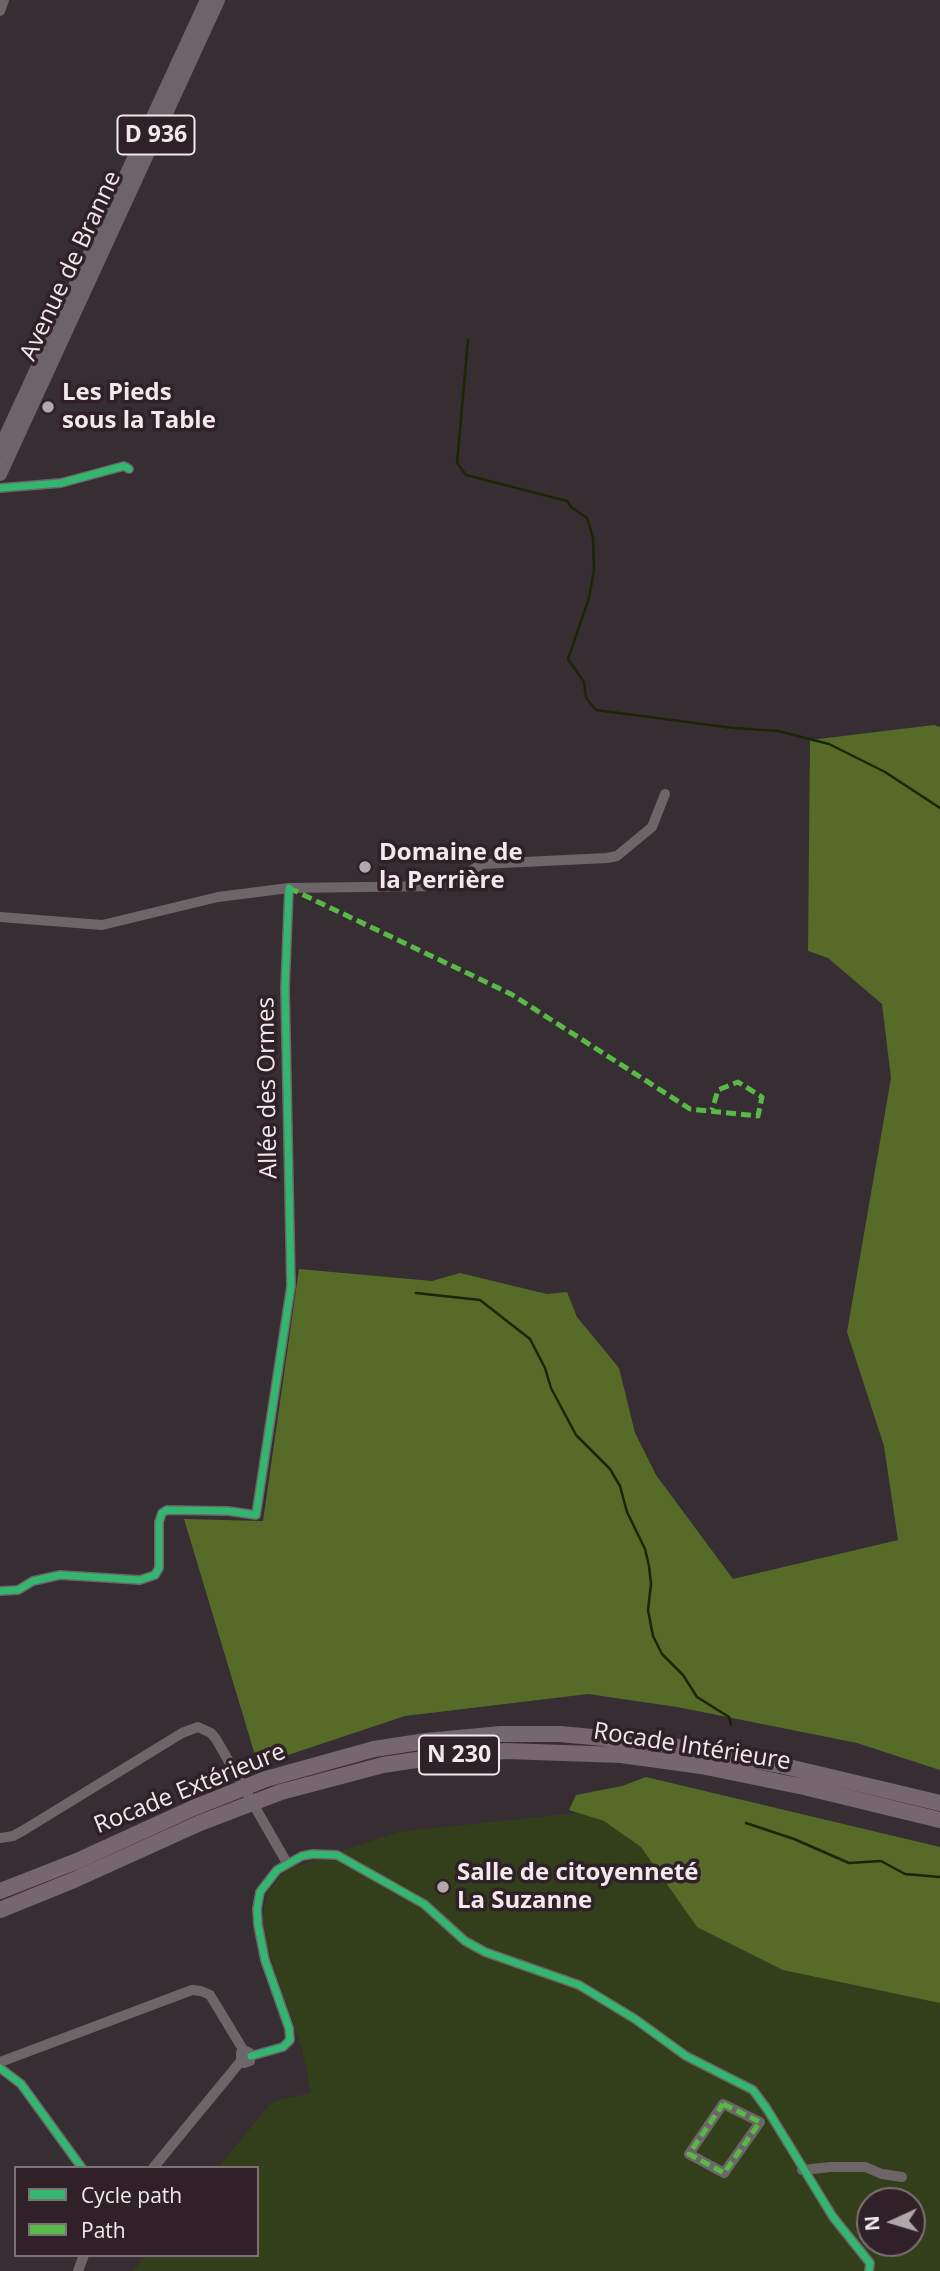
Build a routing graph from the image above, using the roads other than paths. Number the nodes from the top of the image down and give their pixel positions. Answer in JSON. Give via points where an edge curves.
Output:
{"nodes":[{"id":1,"x":4,"y":0,"type":"edge"},
{"id":2,"x":207,"y":0,"type":"edge"},
{"id":3,"x":218,"y":0,"type":"edge"},
{"id":4,"x":0,"y":11,"type":"edge"},
{"id":5,"x":0,"y":449,"type":"edge"},
{"id":6,"x":130,"y":469,"type":"dead end"},
{"id":7,"x":0,"y":474,"type":"edge"},
{"id":8,"x":0,"y":488,"type":"edge"},
{"id":9,"x":665,"y":794,"type":"dead end"},
{"id":10,"x":289,"y":888,"type":"junction"},
{"id":11,"x":0,"y":916,"type":"edge"},
{"id":12,"x":0,"y":1591,"type":"edge"},
{"id":13,"x":940,"y":1803,"type":"edge"},
{"id":14,"x":940,"y":1820,"type":"edge"},
{"id":15,"x":0,"y":1838,"type":"edge"},
{"id":16,"x":287,"y":1863,"type":"junction"},
{"id":17,"x":0,"y":1891,"type":"edge"},
{"id":18,"x":0,"y":1910,"type":"edge"},
{"id":19,"x":245,"y":2056,"type":"junction"},
{"id":20,"x":0,"y":2062,"type":"edge"},
{"id":21,"x":0,"y":2068,"type":"edge"},
{"id":22,"x":694,"y":2158,"type":"joint"},
{"id":23,"x":81,"y":2166,"type":"edge"},
{"id":24,"x":155,"y":2166,"type":"edge"},
{"id":25,"x":802,"y":2170,"type":"junction"},
{"id":26,"x":901,"y":2177,"type":"dead end"},
{"id":27,"x":869,"y":2271,"type":"edge"}],
"edges":[{"from":1,"to":4,"type":"street"},
{"from":2,"to":5,"type":"main road","name":"Avenue de Branne","number":"D 936"},
{"from":3,"to":7,"type":"main road","name":"Avenue de Branne","number":"D 936"},
{"from":6,"to":8,"type":"street","via":[[124,466],[61,482]]},
{"from":9,"to":10,"type":"street","via":[[652,827],[617,856],[482,864],[440,886]]},
{"from":10,"to":11,"type":"street","via":[[218,897],[102,925]]},
{"from":10,"to":12,"type":"street","name":"Allée des Ormes","via":[[285,988],[291,1286],[256,1516],[167,1510],[159,1522],[155,1576],[141,1580],[60,1575],[18,1590]]},
{"from":13,"to":17,"type":"highway","name":"Rocade Extérieure","number":"N 230","via":[[657,1742],[501,1734],[374,1749],[266,1779]]},
{"from":14,"to":18,"type":"highway","name":"Rocade Intérieure","number":"N 230","via":[[791,1784],[621,1755],[506,1751],[436,1757],[383,1765],[281,1792]]},
{"from":15,"to":16,"type":"street","via":[[24,1830],[190,1729],[202,1728],[222,1750]]},
{"from":16,"to":19,"type":"street","via":[[260,1892],[257,1909],[265,1960],[290,2040],[283,2047]]},
{"from":16,"to":25,"type":"street","via":[[313,1854],[337,1856],[424,1904],[464,1941],[579,1985],[686,2056],[753,2090]]},
{"from":19,"to":20,"type":"street","via":[[210,1995],[192,1990]]},
{"from":19,"to":24,"type":"street"},
{"from":21,"to":23,"type":"street","via":[[21,2084]]},
{"from":22,"to":22,"type":"street","via":[[724,2173],[760,2122],[723,2104],[689,2154]]},
{"from":25,"to":26,"type":"street","via":[[865,2167]]},
{"from":25,"to":27,"type":"street","via":[[832,2217],[870,2263]]}]}
